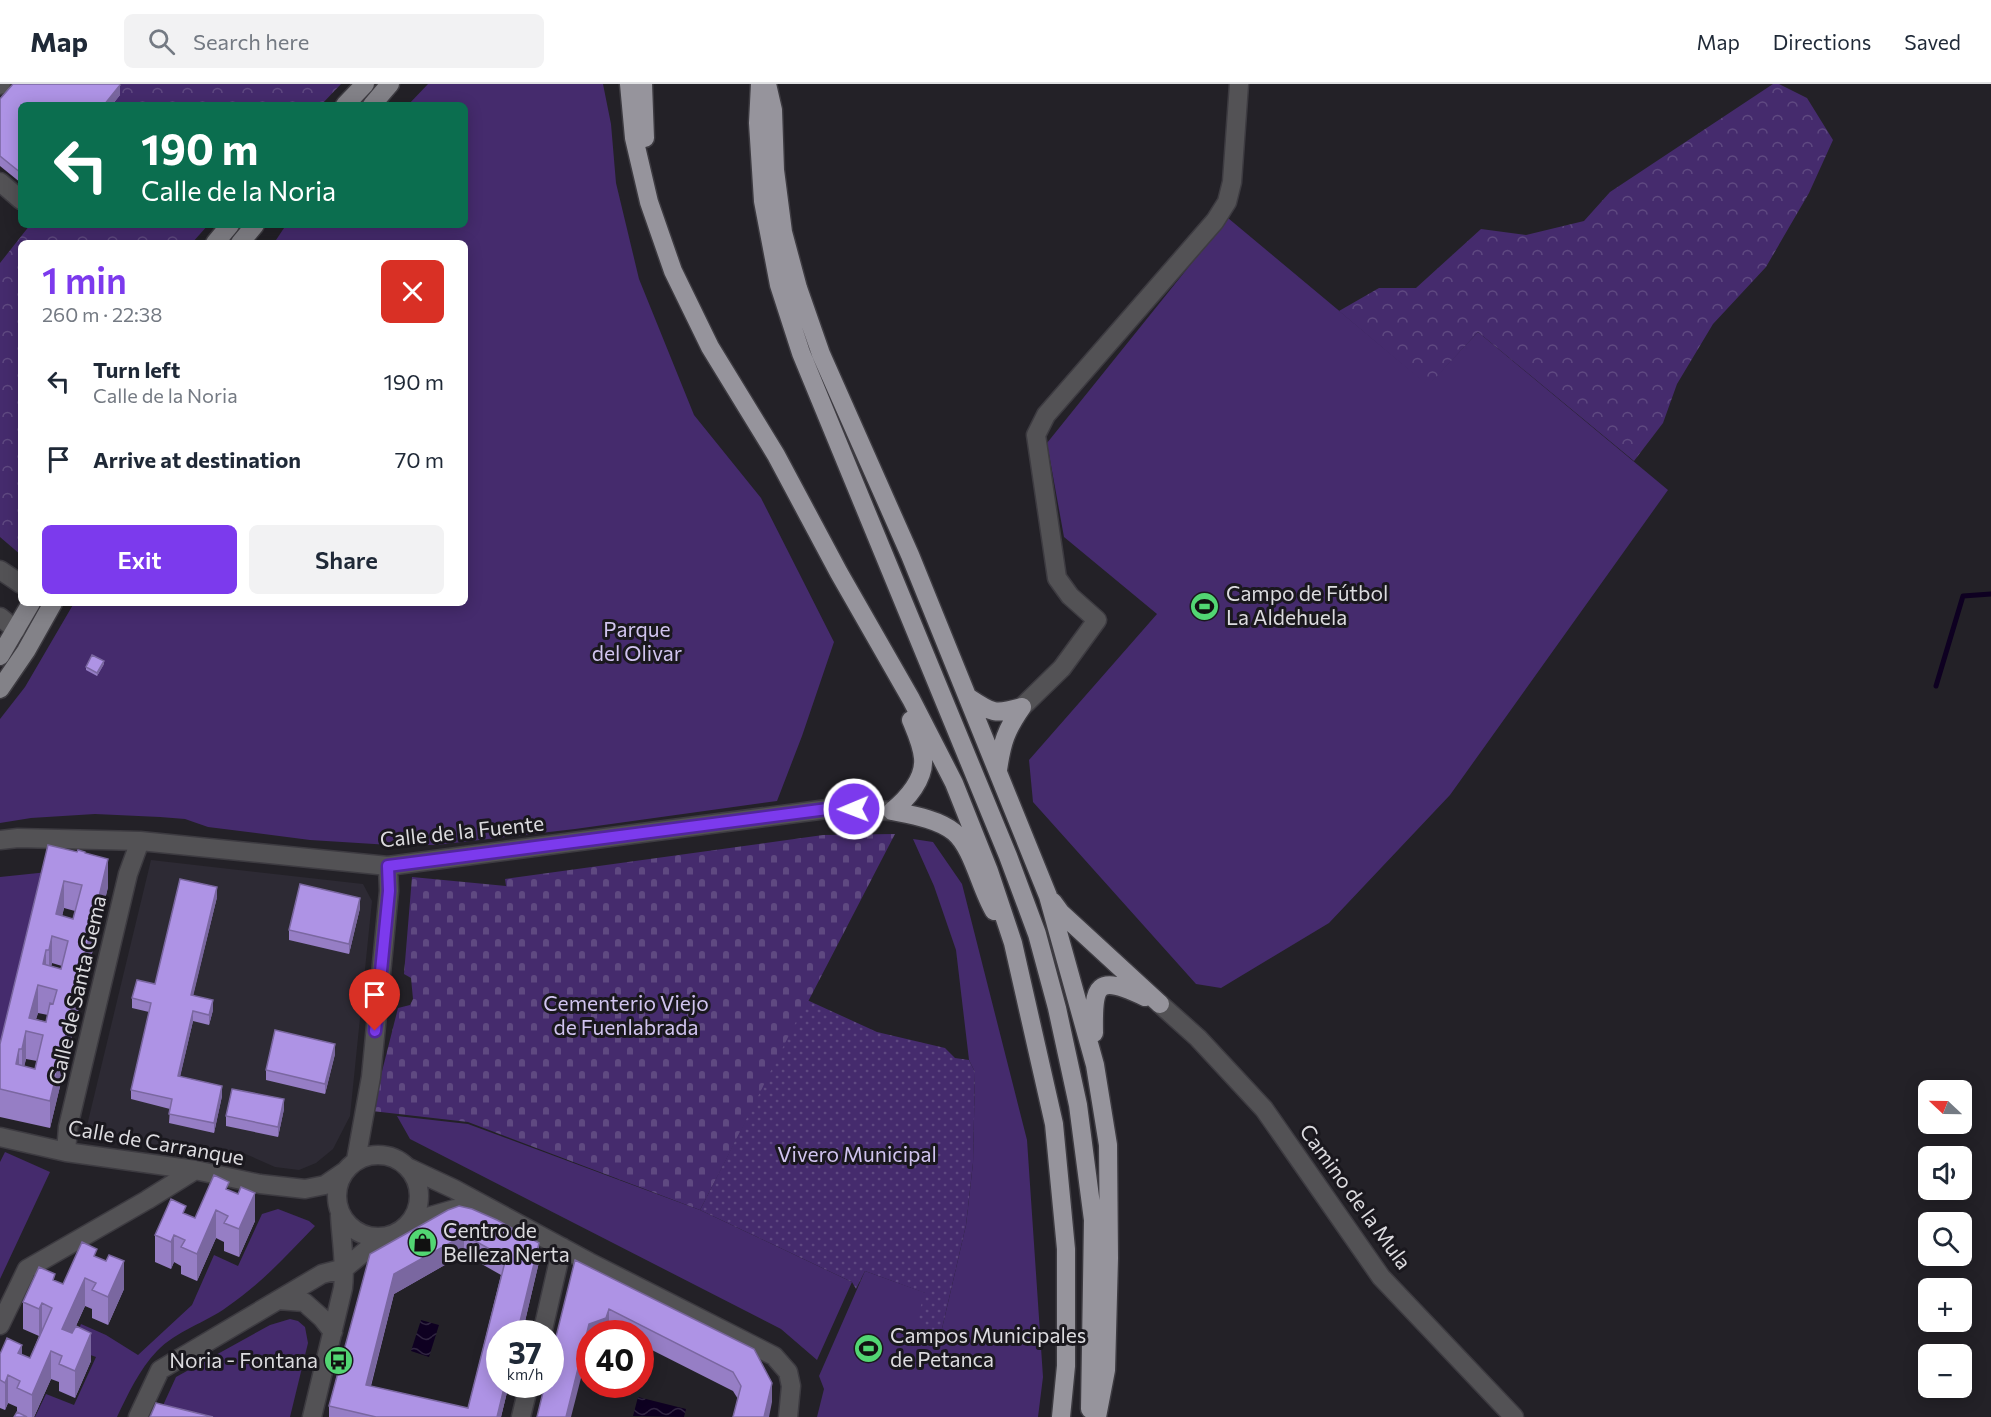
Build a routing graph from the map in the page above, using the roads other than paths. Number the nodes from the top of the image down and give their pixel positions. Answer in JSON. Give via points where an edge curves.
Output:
{"nodes":[{"id":1,"x":365,"y":84,"type":"edge"},
{"id":2,"x":390,"y":84,"type":"edge"},
{"id":3,"x":629,"y":84,"type":"edge"},
{"id":4,"x":643,"y":84,"type":"edge"},
{"id":5,"x":760,"y":84,"type":"edge"},
{"id":6,"x":767,"y":84,"type":"edge"},
{"id":7,"x":1239,"y":84,"type":"edge"},
{"id":8,"x":348,"y":102,"type":"edge"},
{"id":9,"x":375,"y":102,"type":"edge"},
{"id":10,"x":0,"y":182,"type":"edge"},
{"id":11,"x":18,"y":197,"type":"edge"},
{"id":12,"x":650,"y":202,"type":"junction"},
{"id":13,"x":228,"y":228,"type":"edge"},
{"id":14,"x":252,"y":228,"type":"edge"},
{"id":15,"x":218,"y":240,"type":"edge"},
{"id":16,"x":242,"y":240,"type":"edge"},
{"id":17,"x":0,"y":570,"type":"edge"},
{"id":18,"x":18,"y":583,"type":"edge"},
{"id":19,"x":29,"y":606,"type":"edge"},
{"id":20,"x":51,"y":606,"type":"edge"},
{"id":21,"x":0,"y":617,"type":"edge"},
{"id":22,"x":16,"y":630,"type":"junction"},
{"id":23,"x":0,"y":656,"type":"edge"},
{"id":24,"x":895,"y":671,"type":"junction"},
{"id":25,"x":0,"y":689,"type":"edge"},
{"id":26,"x":968,"y":696,"type":"junction"},
{"id":27,"x":1022,"y":706,"type":"junction"},
{"id":28,"x":998,"y":772,"type":"junction"},
{"id":29,"x":892,"y":811,"type":"junction"},
{"id":30,"x":0,"y":840,"type":"edge"},
{"id":31,"x":140,"y":841,"type":"junction"},
{"id":32,"x":388,"y":866,"type":"junction"},
{"id":33,"x":1048,"y":896,"type":"junction"},
{"id":34,"x":1013,"y":943,"type":"junction"},
{"id":35,"x":1160,"y":1004,"type":"junction"},
{"id":36,"x":1095,"y":1065,"type":"junction"},
{"id":37,"x":0,"y":1137,"type":"edge"},
{"id":38,"x":66,"y":1152,"type":"junction"},
{"id":39,"x":350,"y":1166,"type":"junction"},
{"id":40,"x":409,"y":1168,"type":"junction"},
{"id":41,"x":195,"y":1170,"type":"junction"},
{"id":42,"x":305,"y":1188,"type":"junction"},
{"id":43,"x":339,"y":1210,"type":"junction"},
{"id":44,"x":494,"y":1212,"type":"junction"},
{"id":45,"x":410,"y":1222,"type":"junction"},
{"id":46,"x":381,"y":1238,"type":"junction"},
{"id":47,"x":562,"y":1247,"type":"junction"},
{"id":48,"x":345,"y":1268,"type":"junction"},
{"id":49,"x":278,"y":1300,"type":"junction"},
{"id":50,"x":545,"y":1320,"type":"edge"},
{"id":51,"x":0,"y":1325,"type":"edge"},
{"id":52,"x":333,"y":1332,"type":"junction"},
{"id":53,"x":526,"y":1398,"type":"edge"},
{"id":54,"x":138,"y":1417,"type":"edge"},
{"id":55,"x":312,"y":1417,"type":"edge"},
{"id":56,"x":521,"y":1417,"type":"edge"},
{"id":57,"x":788,"y":1417,"type":"edge"},
{"id":58,"x":1061,"y":1417,"type":"edge"},
{"id":59,"x":1090,"y":1417,"type":"edge"},
{"id":60,"x":1097,"y":1417,"type":"edge"},
{"id":61,"x":1514,"y":1417,"type":"edge"}],
"edges":[{"from":1,"to":8,"type":"main road"},
{"from":2,"to":9,"type":"main road"},
{"from":3,"to":12,"type":"highway","via":[[634,138]]},
{"from":4,"to":12,"type":"highway"},
{"from":5,"to":59,"type":"highway","via":[[763,201],[778,285],[801,353],[1008,856],[1037,934],[1057,1008],[1078,1105],[1092,1220]]},
{"from":6,"to":26,"type":"highway","via":[[773,110],[783,232],[798,288],[821,354]]},
{"from":7,"to":27,"type":"street","via":[[1227,202],[1215,221],[1046,415],[1036,435],[1057,578],[1097,620],[1062,668]]},
{"from":10,"to":11,"type":"street"},
{"from":12,"to":24,"type":"highway","via":[[673,271],[710,347],[776,455]]},
{"from":13,"to":15,"type":"main road"},
{"from":14,"to":16,"type":"main road"},
{"from":17,"to":18,"type":"street"},
{"from":19,"to":22,"type":"main road"},
{"from":20,"to":25,"type":"main road"},
{"from":21,"to":22,"type":"street"},
{"from":22,"to":23,"type":"main road"},
{"from":24,"to":29,"type":"highway","via":[[923,759],[908,798]]},
{"from":24,"to":34,"type":"highway","via":[[954,783],[990,871]]},
{"from":26,"to":27,"type":"highway","via":[[986,709],[1000,713]]},
{"from":26,"to":28,"type":"highway"},
{"from":27,"to":28,"type":"highway","via":[[1002,745]]},
{"from":28,"to":33,"type":"highway"},
{"from":29,"to":32,"type":"street","name":"Calle de la Fuente","via":[[835,808]]},
{"from":29,"to":34,"type":"highway","via":[[935,822],[960,838],[985,896]]},
{"from":30,"to":31,"type":"street","name":"Calle de la Fuente"},
{"from":31,"to":32,"type":"street","name":"Calle de la Fuente"},
{"from":31,"to":38,"type":"street","name":"Calle de Santa Gema","via":[[128,874],[68,1127]]},
{"from":32,"to":39,"type":"street","via":[[389,891],[371,1077]]},
{"from":33,"to":35,"type":"highway","via":[[1061,913]]},
{"from":33,"to":36,"type":"highway"},
{"from":34,"to":58,"type":"highway","via":[[1054,1124],[1066,1249],[1066,1366]]},
{"from":35,"to":36,"type":"highway","via":[[1114,984],[1101,987],[1093,1004]]},
{"from":35,"to":61,"type":"street","name":"Camino de la Mula","via":[[1198,1038],[1264,1109],[1381,1277]]},
{"from":36,"to":60,"type":"highway","via":[[1108,1145],[1109,1258],[1106,1370]]},
{"from":37,"to":38,"type":"street","name":"Calle de Carranque"},
{"from":38,"to":41,"type":"street","name":"Calle de Carranque"},
{"from":39,"to":40,"type":"street","via":[[376,1154],[389,1156]]},
{"from":39,"to":42,"type":"street","name":"Calle de Carranque","via":[[325,1185]]},
{"from":39,"to":43,"type":"street","via":[[337,1188]]},
{"from":40,"to":44,"type":"street"},
{"from":40,"to":45,"type":"street","via":[[419,1189],[416,1212]]},
{"from":41,"to":42,"type":"street","name":"Calle de Carranque","via":[[260,1184]]},
{"from":41,"to":51,"type":"street","via":[[27,1269]]},
{"from":42,"to":43,"type":"street","name":"Calle de Carranque"},
{"from":43,"to":46,"type":"street","via":[[350,1228],[364,1236]]},
{"from":43,"to":48,"type":"street"},
{"from":44,"to":45,"type":"street","via":[[455,1209]]},
{"from":44,"to":47,"type":"street"},
{"from":45,"to":46,"type":"street","via":[[398,1233]]},
{"from":46,"to":48,"type":"street"},
{"from":47,"to":50,"type":"street"},
{"from":47,"to":57,"type":"street","via":[[774,1356],[789,1372]]},
{"from":48,"to":49,"type":"street","via":[[322,1274]]},
{"from":48,"to":52,"type":"street"},
{"from":49,"to":52,"type":"street","via":[[304,1302]]},
{"from":49,"to":54,"type":"street","via":[[160,1370]]},
{"from":52,"to":55,"type":"street"},
{"from":53,"to":56,"type":"street"}]}
